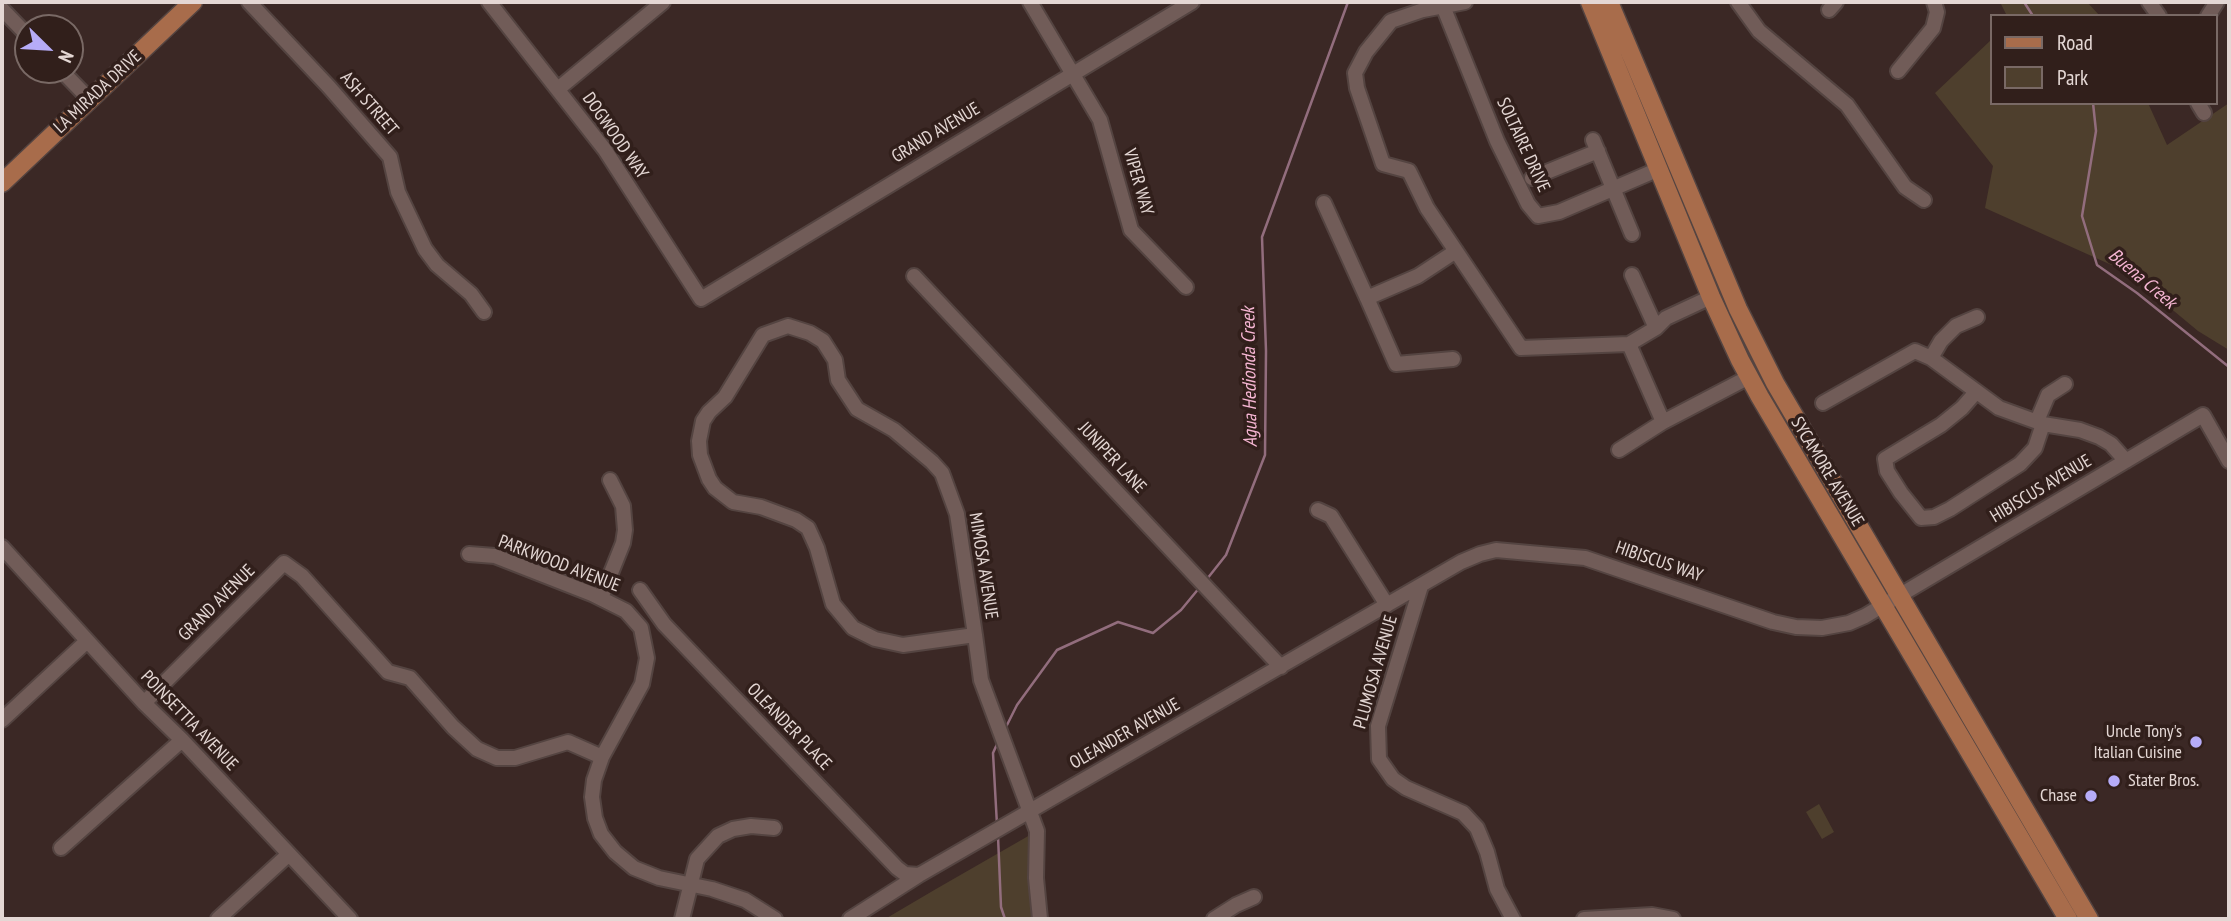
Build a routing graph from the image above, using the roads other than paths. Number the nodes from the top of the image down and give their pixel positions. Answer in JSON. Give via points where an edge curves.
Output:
{"nodes":[{"id":1,"x":194,"y":2,"type":"edge"},
{"id":2,"x":248,"y":2,"type":"edge"},
{"id":3,"x":489,"y":2,"type":"edge"},
{"id":4,"x":663,"y":2,"type":"edge"},
{"id":5,"x":1030,"y":2,"type":"edge"},
{"id":6,"x":1192,"y":2,"type":"edge"},
{"id":7,"x":1465,"y":2,"type":"edge"},
{"id":8,"x":1590,"y":2,"type":"edge"},
{"id":9,"x":1609,"y":2,"type":"edge"},
{"id":10,"x":1738,"y":2,"type":"edge"},
{"id":11,"x":1934,"y":2,"type":"edge"},
{"id":12,"x":1443,"y":6,"type":"junction"},
{"id":13,"x":1898,"y":71,"type":"dead end"},
{"id":14,"x":1074,"y":73,"type":"junction"},
{"id":15,"x":75,"y":84,"type":"edge"},
{"id":16,"x":558,"y":89,"type":"junction"},
{"id":17,"x":90,"y":100,"type":"junction"},
{"id":18,"x":1658,"y":169,"type":"junction"},
{"id":19,"x":1532,"y":178,"type":"dead end"},
{"id":20,"x":2,"y":183,"type":"edge"},
{"id":21,"x":1613,"y":188,"type":"junction"},
{"id":22,"x":1924,"y":200,"type":"dead end"},
{"id":23,"x":1324,"y":203,"type":"dead end"},
{"id":24,"x":1632,"y":234,"type":"dead end"},
{"id":25,"x":1456,"y":251,"type":"junction"},
{"id":26,"x":1632,"y":275,"type":"dead end"},
{"id":27,"x":914,"y":276,"type":"dead end"},
{"id":28,"x":1186,"y":287,"type":"dead end"},
{"id":29,"x":1367,"y":298,"type":"junction"},
{"id":30,"x":701,"y":299,"type":"joint"},
{"id":31,"x":1713,"y":301,"type":"junction"},
{"id":32,"x":484,"y":312,"type":"dead end"},
{"id":33,"x":1977,"y":317,"type":"dead end"},
{"id":34,"x":1656,"y":328,"type":"junction"},
{"id":35,"x":1629,"y":344,"type":"junction"},
{"id":36,"x":1931,"y":358,"type":"junction"},
{"id":37,"x":1454,"y":359,"type":"dead end"},
{"id":38,"x":1749,"y":377,"type":"junction"},
{"id":39,"x":2065,"y":384,"type":"dead end"},
{"id":40,"x":1976,"y":392,"type":"junction"},
{"id":41,"x":1823,"y":403,"type":"dead end"},
{"id":42,"x":1663,"y":422,"type":"junction"},
{"id":43,"x":2040,"y":422,"type":"junction"},
{"id":44,"x":1619,"y":450,"type":"dead end"},
{"id":45,"x":2126,"y":461,"type":"junction"},
{"id":46,"x":2229,"y":461,"type":"edge"},
{"id":47,"x":610,"y":480,"type":"dead end"},
{"id":48,"x":1318,"y":510,"type":"dead end"},
{"id":49,"x":2,"y":547,"type":"edge"},
{"id":50,"x":469,"y":554,"type":"dead end"},
{"id":51,"x":1421,"y":586,"type":"junction"},
{"id":52,"x":640,"y":590,"type":"dead end"},
{"id":53,"x":1900,"y":595,"type":"junction"},
{"id":54,"x":600,"y":598,"type":"junction"},
{"id":55,"x":1387,"y":605,"type":"junction"},
{"id":56,"x":1884,"y":605,"type":"junction"},
{"id":57,"x":975,"y":635,"type":"junction"},
{"id":58,"x":86,"y":642,"type":"junction"},
{"id":59,"x":1281,"y":667,"type":"junction"},
{"id":60,"x":144,"y":703,"type":"junction"},
{"id":61,"x":2,"y":720,"type":"edge"},
{"id":62,"x":182,"y":740,"type":"junction"},
{"id":63,"x":602,"y":757,"type":"junction"},
{"id":64,"x":1031,"y":811,"type":"junction"},
{"id":65,"x":774,"y":828,"type":"dead end"},
{"id":66,"x":61,"y":848,"type":"dead end"},
{"id":67,"x":289,"y":854,"type":"junction"},
{"id":68,"x":919,"y":875,"type":"junction"},
{"id":69,"x":690,"y":884,"type":"junction"},
{"id":70,"x":1254,"y":897,"type":"dead end"},
{"id":71,"x":768,"y":917,"type":"edge"},
{"id":72,"x":218,"y":919,"type":"edge"},
{"id":73,"x":351,"y":919,"type":"edge"},
{"id":74,"x":682,"y":919,"type":"edge"},
{"id":75,"x":850,"y":919,"type":"edge"},
{"id":76,"x":1040,"y":919,"type":"edge"},
{"id":77,"x":1214,"y":919,"type":"edge"},
{"id":78,"x":1513,"y":919,"type":"edge"},
{"id":79,"x":1584,"y":919,"type":"edge"},
{"id":80,"x":1673,"y":919,"type":"edge"},
{"id":81,"x":2068,"y":919,"type":"edge"},
{"id":82,"x":2089,"y":919,"type":"edge"}],
"edges":[{"from":1,"to":17,"type":"main road","name":"LA MIRADA DRIVE"},
{"from":2,"to":32,"type":"street","name":"ASH STREET","via":[[390,157],[398,192],[425,249]]},
{"from":3,"to":16,"type":"street","name":"DOGWOOD WAY"},
{"from":4,"to":16,"type":"street"},
{"from":5,"to":14,"type":"street","name":"VIPER WAY"},
{"from":6,"to":14,"type":"street","name":"GRAND AVENUE"},
{"from":7,"to":12,"type":"street"},
{"from":8,"to":18,"type":"main road","name":"SYCAMORE AVENUE"},
{"from":9,"to":53,"type":"main road","name":"SYCAMORE AVENUE","via":[[1759,352]]},
{"from":10,"to":22,"type":"street","via":[[1759,32],[1847,105],[1905,187]]},
{"from":11,"to":13,"type":"street","via":[[1933,28]]},
{"from":12,"to":21,"type":"street","name":"SOLTAIRE DRIVE","via":[[1497,141],[1538,216],[1559,212]]},
{"from":12,"to":25,"type":"street","via":[[1391,22],[1355,73],[1383,164],[1409,171]]},
{"from":14,"to":28,"type":"street","name":"VIPER WAY","via":[[1100,120],[1131,230]]},
{"from":14,"to":30,"type":"street","name":"GRAND AVENUE"},
{"from":15,"to":17,"type":"street"},
{"from":16,"to":30,"type":"street","name":"DOGWOOD WAY","via":[[605,150]]},
{"from":17,"to":20,"type":"main road","name":"LA MIRADA DRIVE"},
{"from":18,"to":21,"type":"street","name":"SOLTAIRE DRIVE"},
{"from":18,"to":31,"type":"main road","name":"SYCAMORE AVENUE"},
{"from":19,"to":21,"type":"street","via":[[1596,145]]},
{"from":21,"to":24,"type":"street"},
{"from":23,"to":29,"type":"street"},
{"from":25,"to":29,"type":"street","via":[[1418,276]]},
{"from":25,"to":35,"type":"street","via":[[1521,348]]},
{"from":26,"to":34,"type":"street"},
{"from":27,"to":59,"type":"street","name":"JUNIPER LANE"},
{"from":29,"to":37,"type":"street","via":[[1396,364]]},
{"from":31,"to":34,"type":"street","via":[[1666,318]]},
{"from":31,"to":38,"type":"main road","name":"SYCAMORE AVENUE"},
{"from":33,"to":36,"type":"street","via":[[1956,326]]},
{"from":34,"to":35,"type":"street"},
{"from":35,"to":42,"type":"street"},
{"from":36,"to":40,"type":"street"},
{"from":36,"to":41,"type":"street","via":[[1915,351]]},
{"from":38,"to":42,"type":"street"},
{"from":38,"to":56,"type":"main road","name":"SYCAMORE AVENUE"},
{"from":39,"to":43,"type":"street","via":[[2048,395]]},
{"from":40,"to":43,"type":"street","via":[[1999,408]]},
{"from":40,"to":43,"type":"street","via":[[1953,416],[1885,459],[1887,471],[1921,518],[1950,509],[2020,464],[2035,448]]},
{"from":42,"to":44,"type":"street"},
{"from":43,"to":45,"type":"street","via":[[2099,437]]},
{"from":45,"to":46,"type":"street","name":"HIBISCUS AVENUE","via":[[2203,415]]},
{"from":45,"to":53,"type":"street","name":"HIBISCUS AVENUE"},
{"from":47,"to":54,"type":"street","via":[[623,506],[625,530]]},
{"from":48,"to":55,"type":"street","via":[[1331,516]]},
{"from":49,"to":58,"type":"street","name":"POINSETTIA AVENUE"},
{"from":50,"to":54,"type":"street","name":"PARKWOOD AVENUE","via":[[495,556]]},
{"from":51,"to":55,"type":"street","name":"OLEANDER AVENUE"},
{"from":51,"to":56,"type":"street","name":"HIBISCUS WAY","via":[[1461,562],[1496,550],[1585,558],[1796,627],[1849,623]]},
{"from":51,"to":78,"type":"street","name":"PLUMOSA AVENUE","via":[[1378,726],[1378,759],[1393,779],[1463,813],[1477,828]]},
{"from":52,"to":68,"type":"street","name":"OLEANDER PLACE","via":[[664,624],[897,868]]},
{"from":53,"to":56,"type":"street","name":"HIBISCUS AVENUE"},
{"from":53,"to":82,"type":"main road","name":"SYCAMORE AVENUE"},
{"from":54,"to":63,"type":"street","name":"PARKWOOD AVENUE","via":[[626,611],[641,628],[648,658],[642,684]]},
{"from":55,"to":59,"type":"street","name":"OLEANDER AVENUE"},
{"from":56,"to":81,"type":"main road","name":"SYCAMORE AVENUE"},
{"from":57,"to":57,"type":"street","name":"MIMOSA AVENUE","via":[[957,514],[942,474],[894,430],[857,409],[838,380],[835,360],[823,341],[788,326],[767,332],[725,397],[703,421],[700,456],[709,480],[733,502],[785,515],[808,528],[833,604],[853,628],[903,645]]},
{"from":57,"to":64,"type":"street","name":"MIMOSA AVENUE","via":[[981,680]]},
{"from":58,"to":60,"type":"street","name":"POINSETTIA AVENUE"},
{"from":58,"to":61,"type":"street"},
{"from":59,"to":64,"type":"street","name":"OLEANDER AVENUE"},
{"from":60,"to":62,"type":"street","name":"POINSETTIA AVENUE"},
{"from":60,"to":63,"type":"street","name":"GRAND AVENUE","via":[[284,564],[302,576],[388,672],[410,678],[477,749],[497,758],[515,758],[568,742]]},
{"from":62,"to":66,"type":"street"},
{"from":62,"to":67,"type":"street","name":"POINSETTIA AVENUE"},
{"from":63,"to":69,"type":"street","name":"PARKWOOD AVENUE","via":[[592,797],[601,834],[634,868]]},
{"from":64,"to":68,"type":"street","name":"OLEANDER AVENUE"},
{"from":64,"to":76,"type":"street","name":"MIMOSA AVENUE","via":[[1037,831]]},
{"from":65,"to":69,"type":"street","via":[[751,826],[718,836],[697,859]]},
{"from":67,"to":72,"type":"street"},
{"from":67,"to":73,"type":"street","name":"POINSETTIA AVENUE"},
{"from":68,"to":75,"type":"street","name":"OLEANDER AVENUE"},
{"from":69,"to":71,"type":"street","name":"PARKWOOD AVENUE","via":[[745,900]]},
{"from":69,"to":74,"type":"street"},
{"from":70,"to":77,"type":"street"},
{"from":79,"to":80,"type":"street","via":[[1653,915]]}]}
